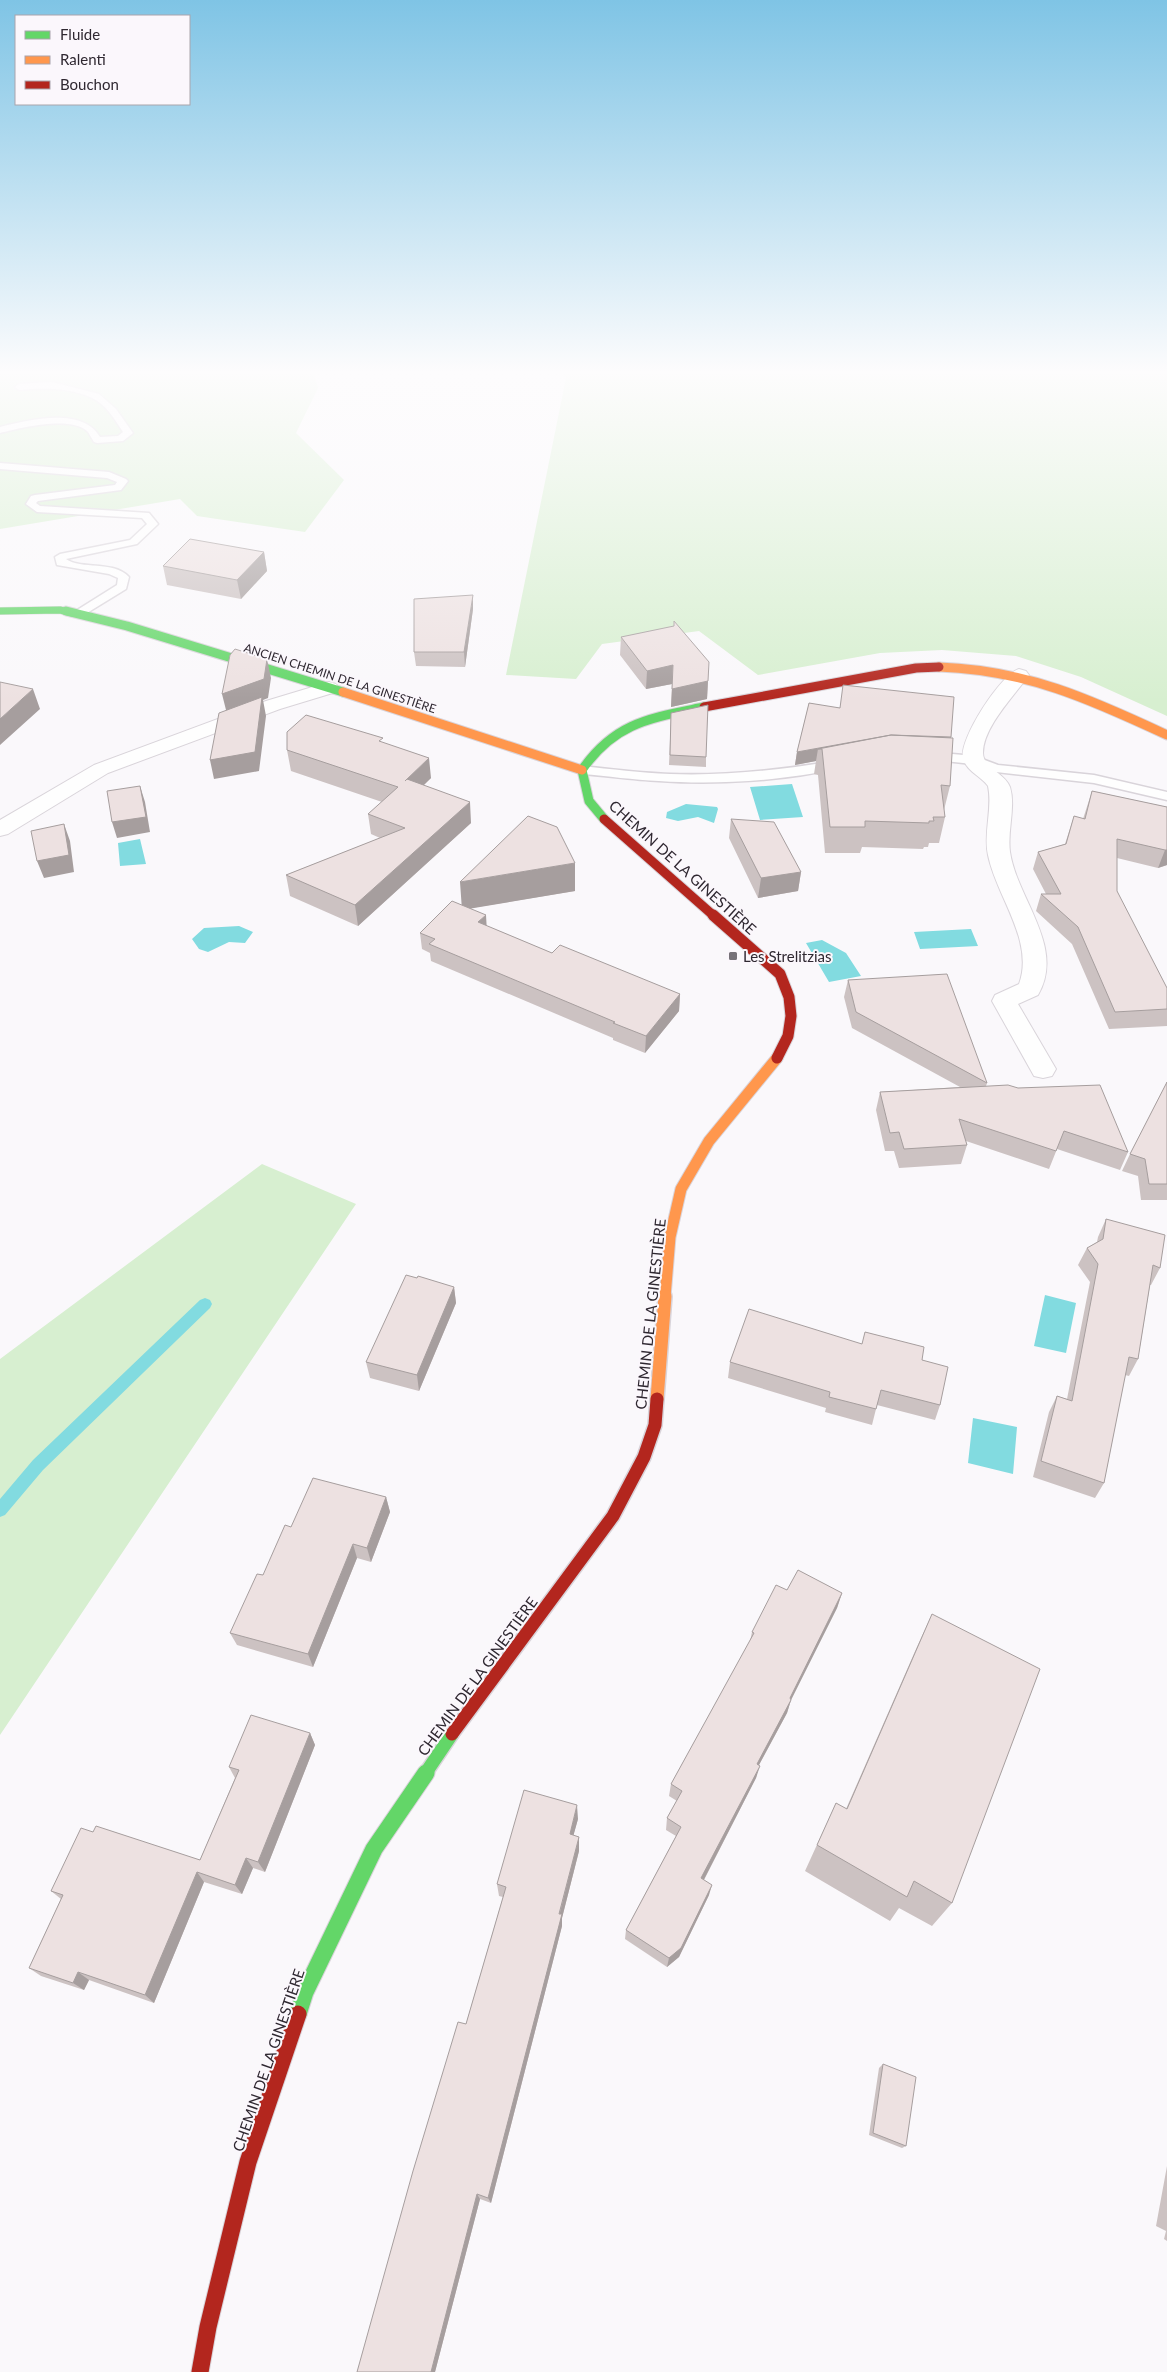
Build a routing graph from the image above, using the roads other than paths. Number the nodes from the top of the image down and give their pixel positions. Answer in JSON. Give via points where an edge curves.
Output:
{"nodes":[{"id":1,"x":122,"y":481,"type":"edge"},
{"id":2,"x":0,"y":611,"type":"edge"},
{"id":3,"x":78,"y":614,"type":"junction"},
{"id":4,"x":1019,"y":675,"type":"junction"},
{"id":5,"x":328,"y":688,"type":"junction"},
{"id":6,"x":1167,"y":735,"type":"edge"},
{"id":7,"x":915,"y":756,"type":"edge"},
{"id":8,"x":974,"y":760,"type":"junction"},
{"id":9,"x":848,"y":762,"type":"edge"},
{"id":10,"x":582,"y":770,"type":"junction"},
{"id":11,"x":1167,"y":796,"type":"edge"},
{"id":12,"x":0,"y":829,"type":"edge"},
{"id":13,"x":1043,"y":1069,"type":"dead end"},
{"id":14,"x":200,"y":2372,"type":"edge"}],
"edges":[{"from":1,"to":3,"type":"lane","via":[[118,488],[35,498],[31,504],[37,509],[145,515],[153,524],[133,542],[60,557],[61,563],[112,571],[124,577],[122,587]]},
{"from":2,"to":3,"type":"street","name":"ANCIEN CHEMIN DE LA GINESTIÈRE","via":[[60,610]]},
{"from":3,"to":5,"type":"street","name":"ANCIEN CHEMIN DE LA GINESTIÈRE"},
{"from":4,"to":6,"type":"street","via":[[1078,694]]},
{"from":4,"to":8,"type":"street","via":[[977,734],[971,749]]},
{"from":4,"to":10,"type":"street","via":[[953,667],[916,668],[650,719],[606,739],[591,754]]},
{"from":5,"to":10,"type":"street","name":"ANCIEN CHEMIN DE LA GINESTIÈRE"},
{"from":5,"to":12,"type":"street","via":[[101,769]]},
{"from":7,"to":8,"type":"lane"},
{"from":8,"to":11,"type":"lane","via":[[996,768],[1094,779]]},
{"from":8,"to":13,"type":"street","via":[[1001,789],[999,854],[1033,949],[1035,972],[1029,990],[1004,1001]]},
{"from":9,"to":10,"type":"lane","via":[[811,769],[681,778]]},
{"from":10,"to":14,"type":"street","name":"CHEMIN DE LA GINESTIÈRE","via":[[589,801],[611,827],[780,974],[794,1015],[788,1038],[775,1061],[709,1141],[681,1189],[670,1237],[655,1425],[639,1465],[613,1516],[458,1725],[374,1849],[305,1992],[248,2162]]}]}
